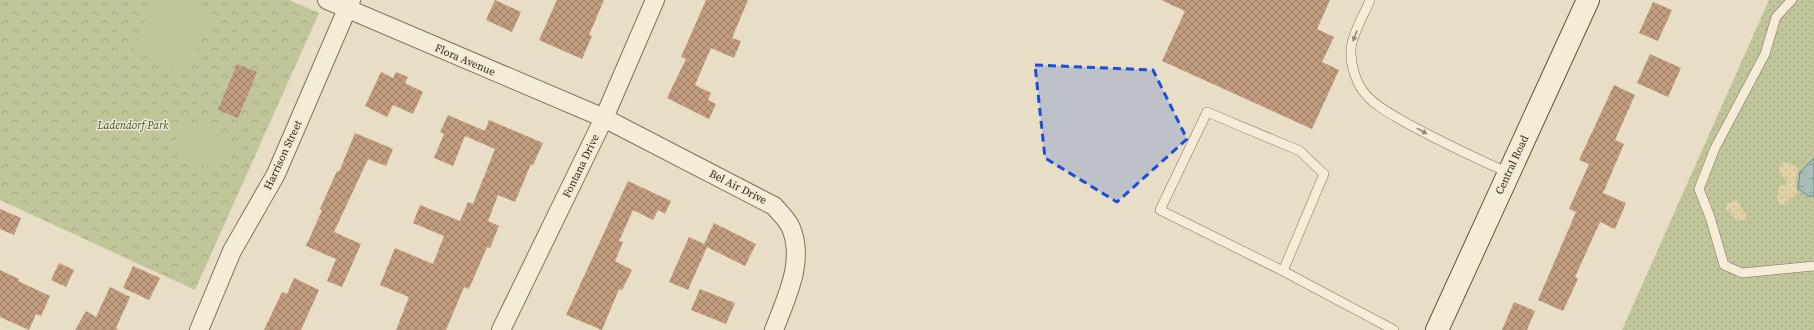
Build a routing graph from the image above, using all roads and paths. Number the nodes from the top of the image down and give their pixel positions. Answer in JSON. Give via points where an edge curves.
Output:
{"nodes":[{"id":1,"x":327,"y":0,"type":"edge"},
{"id":2,"x":655,"y":0,"type":"edge"},
{"id":3,"x":1370,"y":0,"type":"edge"},
{"id":4,"x":1588,"y":0,"type":"edge"},
{"id":5,"x":1792,"y":0,"type":"edge"},
{"id":6,"x":349,"y":5,"type":"edge"},
{"id":7,"x":604,"y":118,"type":"junction"},
{"id":8,"x":1509,"y":173,"type":"junction"},
{"id":9,"x":1814,"y":266,"type":"edge"},
{"id":10,"x":1283,"y":271,"type":"junction"},
{"id":11,"x":200,"y":330,"type":"edge"},
{"id":12,"x":501,"y":330,"type":"edge"},
{"id":13,"x":774,"y":330,"type":"edge"},
{"id":14,"x":1394,"y":330,"type":"edge"},
{"id":15,"x":1437,"y":330,"type":"edge"}],
"edges":[{"from":1,"to":6,"type":"street","name":"Flora Avenue"},
{"from":2,"to":7,"type":"street","name":"Fontana Drive"},
{"from":3,"to":8,"type":"lane","one_way":true,"via":[[1351,49],[1355,76],[1367,96],[1380,108],[1447,145]]},
{"from":4,"to":8,"type":"main road","name":"Central Road"},
{"from":5,"to":9,"type":"lane","via":[[1776,17],[1765,54],[1715,148],[1699,189],[1724,265],[1742,273]]},
{"from":6,"to":7,"type":"street","name":"Flora Avenue"},
{"from":6,"to":11,"type":"street","name":"Harrison Street","via":[[276,174],[232,251]]},
{"from":7,"to":12,"type":"street","name":"Fontana Drive"},
{"from":7,"to":13,"type":"street","name":"Bel Air Drive","via":[[774,206],[791,227],[796,251],[794,274]]},
{"from":8,"to":15,"type":"main road","name":"Central Road"},
{"from":10,"to":10,"type":"lane","via":[[1324,174],[1300,151],[1207,112],[1160,210]]},
{"from":10,"to":14,"type":"lane"}]}
